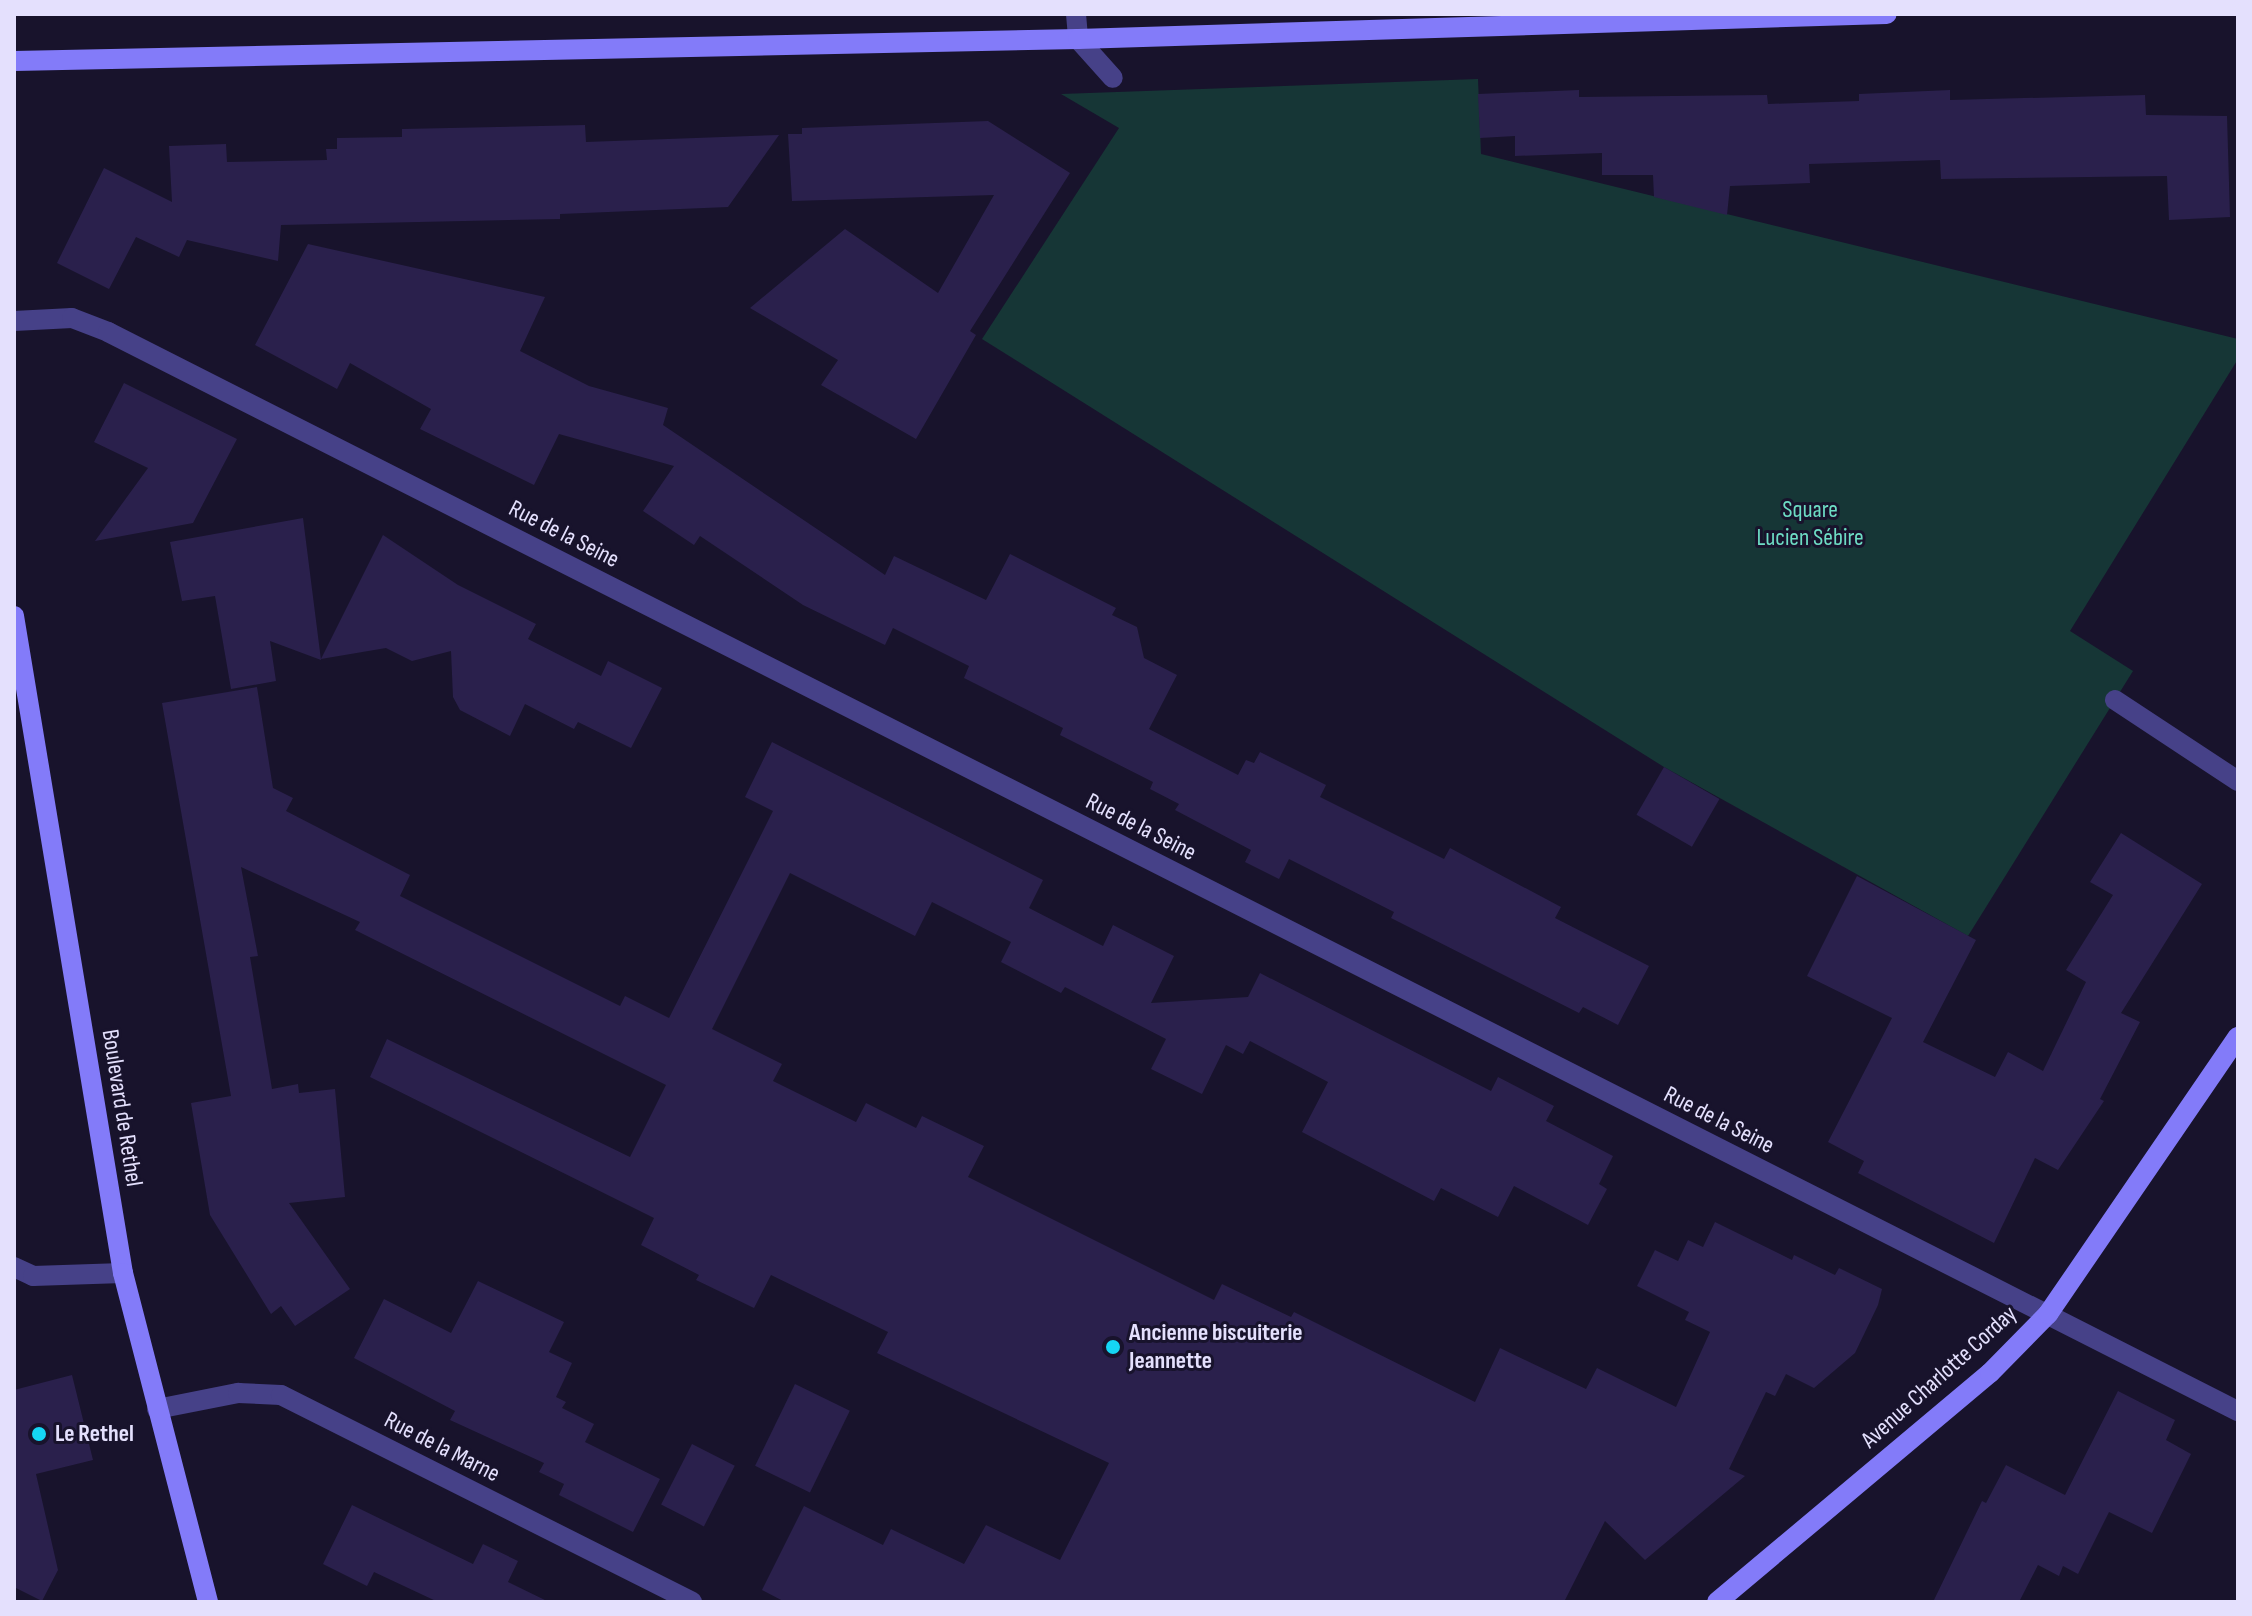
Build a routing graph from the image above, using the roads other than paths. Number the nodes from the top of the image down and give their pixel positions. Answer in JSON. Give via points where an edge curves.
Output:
{"nodes":[{"id":1,"x":1076,"y":14,"type":"edge"},
{"id":2,"x":1887,"y":14,"type":"edge"},
{"id":3,"x":1078,"y":39,"type":"junction"},
{"id":4,"x":14,"y":61,"type":"edge"},
{"id":5,"x":1113,"y":78,"type":"dead end"},
{"id":6,"x":14,"y":321,"type":"edge"},
{"id":7,"x":14,"y":616,"type":"edge"},
{"id":8,"x":2115,"y":700,"type":"dead end"},
{"id":9,"x":2238,"y":781,"type":"edge"},
{"id":10,"x":2238,"y":1037,"type":"edge"},
{"id":11,"x":14,"y":1267,"type":"edge"},
{"id":12,"x":123,"y":1273,"type":"junction"},
{"id":13,"x":2048,"y":1314,"type":"junction"},
{"id":14,"x":157,"y":1409,"type":"junction"},
{"id":15,"x":2238,"y":1411,"type":"edge"},
{"id":16,"x":208,"y":1602,"type":"edge"},
{"id":17,"x":692,"y":1602,"type":"edge"},
{"id":18,"x":1717,"y":1602,"type":"edge"}],
"edges":[{"from":1,"to":3,"type":"street"},
{"from":2,"to":3,"type":"street"},
{"from":3,"to":4,"type":"street"},
{"from":3,"to":5,"type":"street"},
{"from":6,"to":13,"type":"street","name":"Rue de la Seine","via":[[72,318],[108,332]]},
{"from":7,"to":12,"type":"street","name":"Boulevard de Rethel"},
{"from":8,"to":9,"type":"street"},
{"from":10,"to":13,"type":"street","name":"Avenue Charlotte Corday"},
{"from":11,"to":12,"type":"street","via":[[33,1276]]},
{"from":12,"to":14,"type":"street","name":"Boulevard de Rethel"},
{"from":13,"to":15,"type":"street","name":"Rue de la Seine"},
{"from":13,"to":18,"type":"street","name":"Avenue Charlotte Corday","via":[[1990,1373]]},
{"from":14,"to":16,"type":"street","name":"Boulevard de Rethel"},
{"from":14,"to":17,"type":"street","name":"Rue de la Marne","via":[[238,1393],[281,1395]]}]}
